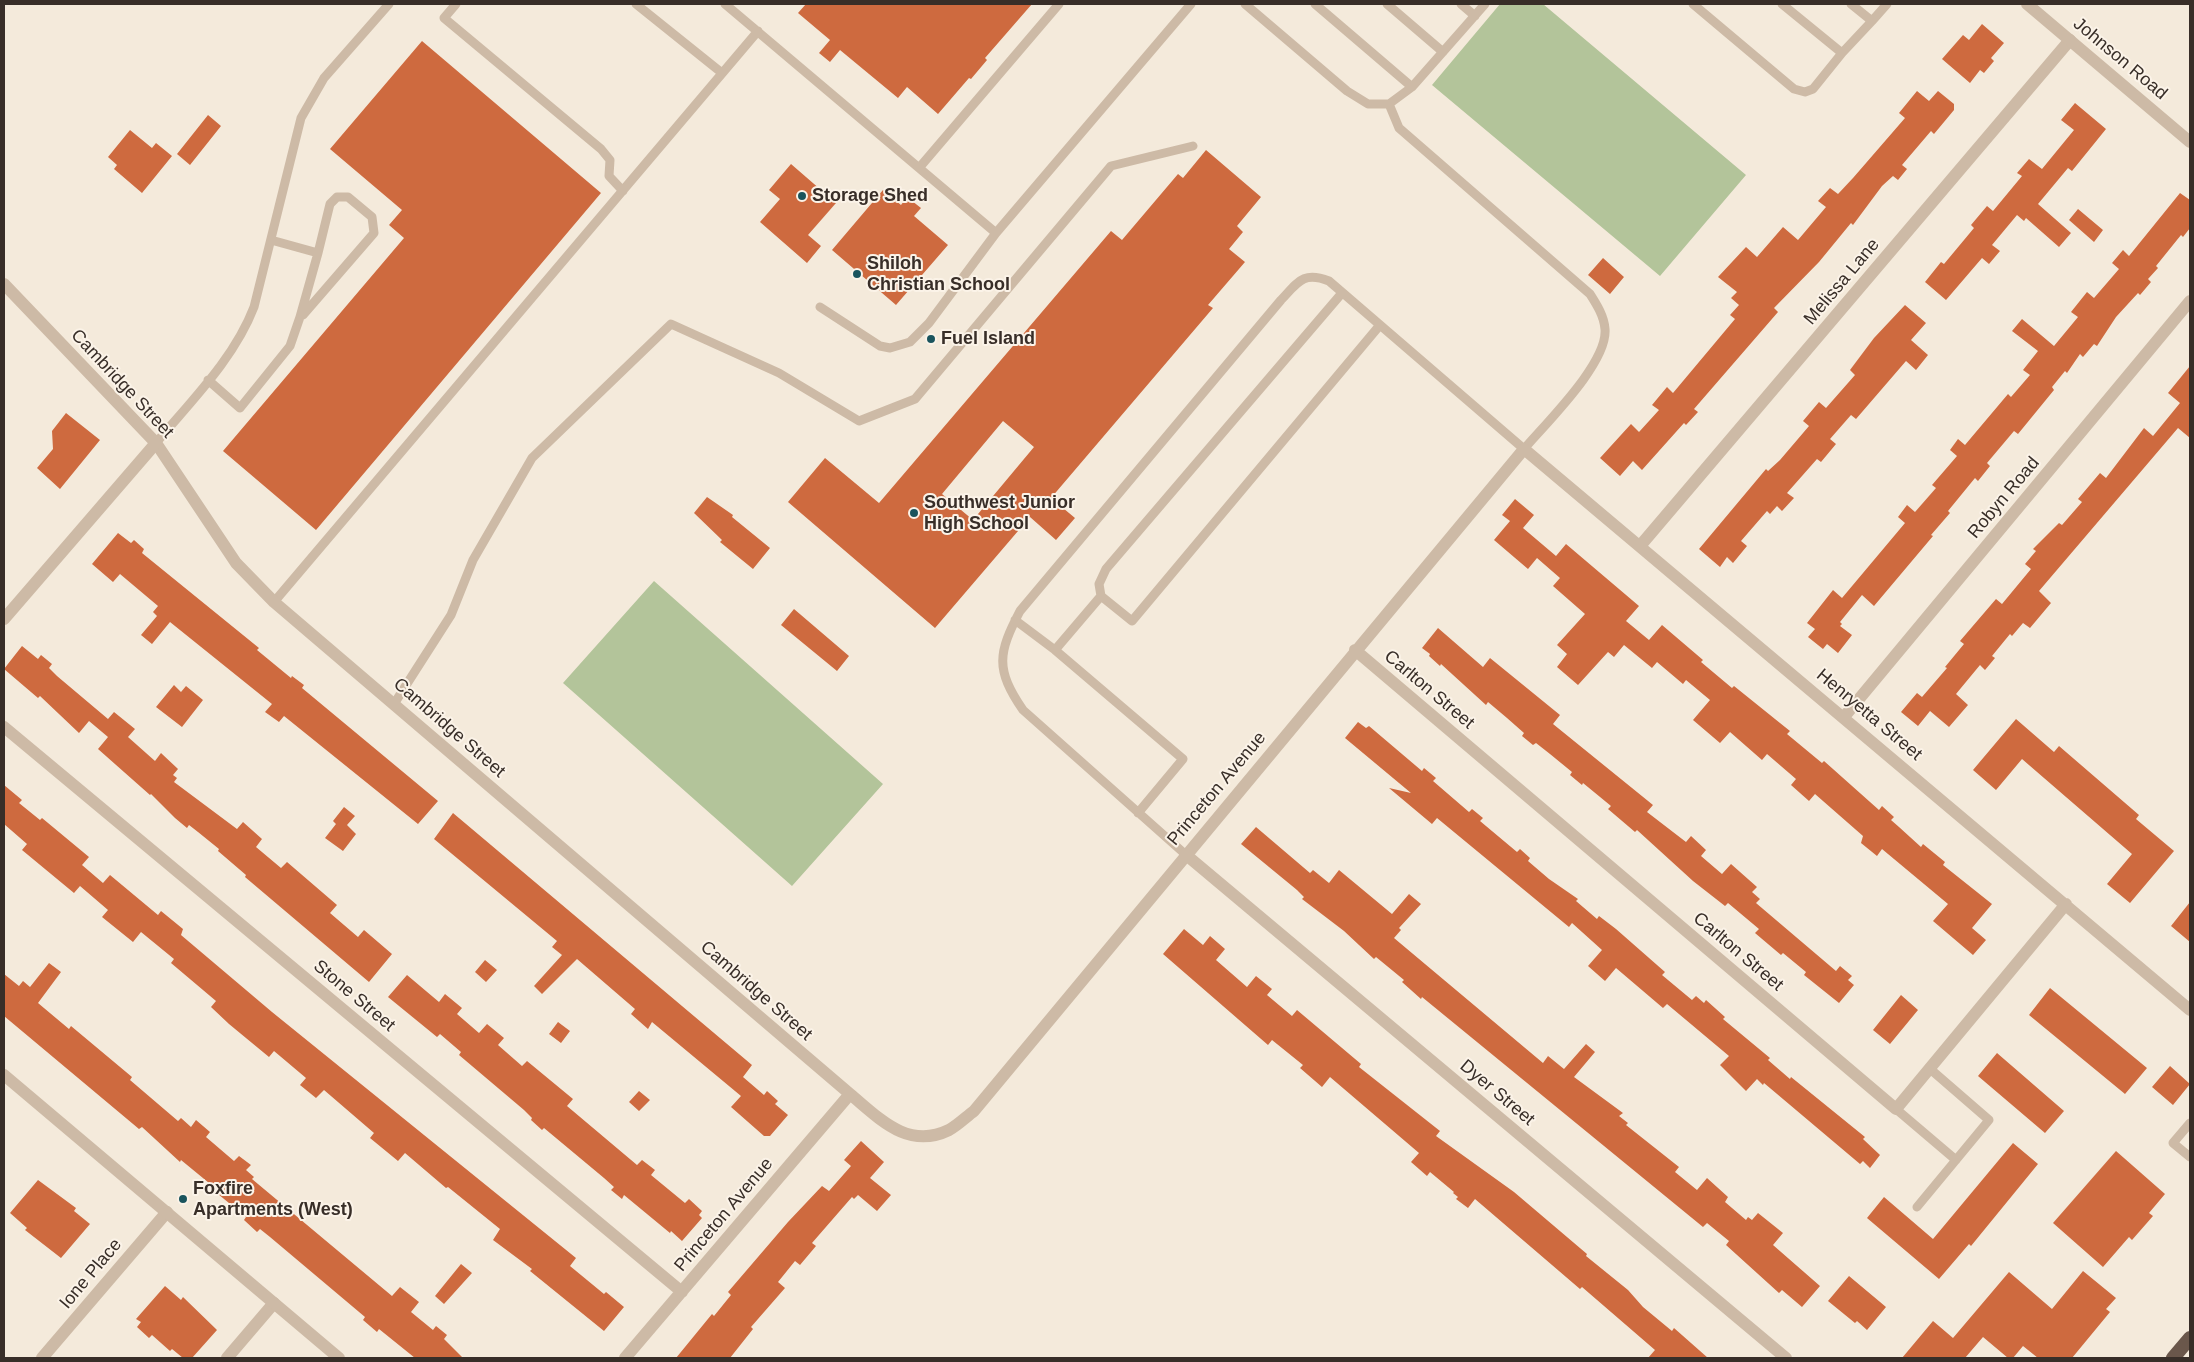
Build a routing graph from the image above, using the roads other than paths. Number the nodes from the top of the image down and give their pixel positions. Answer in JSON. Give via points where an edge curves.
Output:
{"nodes":[{"id":1,"x":389,"y":4,"type":"edge"},
{"id":2,"x":456,"y":4,"type":"edge"},
{"id":3,"x":636,"y":4,"type":"edge"},
{"id":4,"x":725,"y":4,"type":"edge"},
{"id":5,"x":1059,"y":4,"type":"edge"},
{"id":6,"x":1191,"y":4,"type":"edge"},
{"id":7,"x":1245,"y":4,"type":"edge"},
{"id":8,"x":1315,"y":4,"type":"edge"},
{"id":9,"x":1387,"y":4,"type":"edge"},
{"id":10,"x":1461,"y":4,"type":"edge"},
{"id":11,"x":1485,"y":4,"type":"edge"},
{"id":12,"x":1693,"y":4,"type":"edge"},
{"id":13,"x":1782,"y":4,"type":"edge"},
{"id":14,"x":1852,"y":4,"type":"edge"},
{"id":15,"x":1887,"y":4,"type":"edge"},
{"id":16,"x":2027,"y":4,"type":"edge"},
{"id":17,"x":1475,"y":16,"type":"junction"},
{"id":18,"x":1872,"y":21,"type":"junction"},
{"id":19,"x":758,"y":31,"type":"junction"},
{"id":20,"x":2070,"y":40,"type":"junction"},
{"id":21,"x":1443,"y":52,"type":"junction"},
{"id":22,"x":1842,"y":53,"type":"junction"},
{"id":23,"x":722,"y":73,"type":"junction"},
{"id":24,"x":1412,"y":87,"type":"junction"},
{"id":25,"x":1389,"y":104,"type":"junction"},
{"id":26,"x":2190,"y":142,"type":"edge"},
{"id":27,"x":1193,"y":146,"type":"dead end"},
{"id":28,"x":919,"y":168,"type":"junction"},
{"id":29,"x":623,"y":191,"type":"junction"},
{"id":30,"x":996,"y":233,"type":"junction"},
{"id":31,"x":271,"y":240,"type":"junction"},
{"id":32,"x":318,"y":253,"type":"junction"},
{"id":33,"x":4,"y":284,"type":"edge"},
{"id":34,"x":1342,"y":293,"type":"junction"},
{"id":35,"x":2190,"y":301,"type":"edge"},
{"id":36,"x":820,"y":306,"type":"dead end"},
{"id":37,"x":300,"y":317,"type":"junction"},
{"id":38,"x":1380,"y":325,"type":"junction"},
{"id":39,"x":208,"y":380,"type":"junction"},
{"id":40,"x":156,"y":443,"type":"junction"},
{"id":41,"x":1524,"y":449,"type":"junction"},
{"id":42,"x":1640,"y":546,"type":"junction"},
{"id":43,"x":1101,"y":596,"type":"junction"},
{"id":44,"x":274,"y":602,"type":"junction"},
{"id":45,"x":4,"y":619,"type":"edge"},
{"id":46,"x":1015,"y":620,"type":"junction"},
{"id":47,"x":1056,"y":650,"type":"junction"},
{"id":48,"x":1355,"y":650,"type":"junction"},
{"id":49,"x":394,"y":704,"type":"junction"},
{"id":50,"x":1844,"y":717,"type":"junction"},
{"id":51,"x":4,"y":727,"type":"edge"},
{"id":52,"x":1138,"y":812,"type":"junction"},
{"id":53,"x":1185,"y":854,"type":"junction"},
{"id":54,"x":2066,"y":904,"type":"junction"},
{"id":55,"x":2190,"y":1010,"type":"edge"},
{"id":56,"x":1929,"y":1068,"type":"junction"},
{"id":57,"x":4,"y":1075,"type":"edge"},
{"id":58,"x":850,"y":1094,"type":"junction"},
{"id":59,"x":1896,"y":1109,"type":"junction"},
{"id":60,"x":2190,"y":1124,"type":"edge"},
{"id":61,"x":927,"y":1138,"type":"joint"},
{"id":62,"x":2190,"y":1157,"type":"edge"},
{"id":63,"x":1956,"y":1160,"type":"junction"},
{"id":64,"x":1916,"y":1207,"type":"dead end"},
{"id":65,"x":167,"y":1212,"type":"junction"},
{"id":66,"x":682,"y":1292,"type":"junction"},
{"id":67,"x":274,"y":1303,"type":"junction"},
{"id":68,"x":2188,"y":1346,"type":"edge"},
{"id":69,"x":42,"y":1358,"type":"edge"},
{"id":70,"x":227,"y":1358,"type":"edge"},
{"id":71,"x":340,"y":1358,"type":"edge"},
{"id":72,"x":625,"y":1358,"type":"edge"},
{"id":73,"x":1786,"y":1358,"type":"edge"},
{"id":74,"x":2173,"y":1358,"type":"edge"}],
"edges":[{"from":1,"to":31,"type":"lane","via":[[324,78],[311,98],[301,118]]},
{"from":2,"to":29,"type":"lane","via":[[444,18],[601,149],[610,160],[610,176]]},
{"from":3,"to":23,"type":"lane"},
{"from":4,"to":19,"type":"lane"},
{"from":5,"to":28,"type":"lane"},
{"from":6,"to":30,"type":"lane"},
{"from":7,"to":25,"type":"lane","via":[[1346,91],[1368,104]]},
{"from":8,"to":24,"type":"lane"},
{"from":9,"to":21,"type":"lane"},
{"from":10,"to":17,"type":"lane"},
{"from":11,"to":17,"type":"lane"},
{"from":12,"to":22,"type":"lane","via":[[1794,89],[1804,92],[1813,89]]},
{"from":13,"to":22,"type":"lane"},
{"from":14,"to":18,"type":"lane"},
{"from":15,"to":18,"type":"lane"},
{"from":16,"to":20,"type":"street","name":"Johnson Road"},
{"from":17,"to":21,"type":"lane"},
{"from":18,"to":22,"type":"lane"},
{"from":19,"to":23,"type":"lane"},
{"from":19,"to":28,"type":"lane"},
{"from":20,"to":26,"type":"street","name":"Johnson Road"},
{"from":20,"to":42,"type":"street","name":"Melissa Lane"},
{"from":21,"to":24,"type":"lane"},
{"from":23,"to":29,"type":"lane"},
{"from":24,"to":25,"type":"lane"},
{"from":25,"to":41,"type":"lane","via":[[1399,128],[1590,294],[1601,312],[1606,331],[1601,352],[1590,371]]},
{"from":27,"to":49,"type":"lane","via":[[1111,166],[915,399],[858,421],[779,373],[671,324],[532,458],[473,560],[451,615]]},
{"from":28,"to":30,"type":"lane"},
{"from":29,"to":44,"type":"lane"},
{"from":30,"to":36,"type":"lane","via":[[929,323],[910,342],[890,348],[880,346]]},
{"from":31,"to":32,"type":"lane"},
{"from":31,"to":39,"type":"lane","via":[[245,330]]},
{"from":32,"to":37,"type":"lane"},
{"from":32,"to":37,"type":"lane","via":[[330,204],[337,197],[348,197],[372,217],[374,233]]},
{"from":33,"to":40,"type":"street","name":"Cambridge Street"},
{"from":34,"to":38,"type":"lane"},
{"from":34,"to":43,"type":"lane","via":[[1106,570],[1099,584]]},
{"from":34,"to":46,"type":"lane","via":[[1329,281],[1316,276],[1302,278]]},
{"from":35,"to":50,"type":"street","name":"Robyn Road"},
{"from":37,"to":39,"type":"lane","via":[[290,346],[240,408]]},
{"from":38,"to":41,"type":"lane"},
{"from":38,"to":43,"type":"lane","via":[[1132,621]]},
{"from":39,"to":40,"type":"lane"},
{"from":40,"to":44,"type":"street","name":"Cambridge Street","via":[[236,563]]},
{"from":40,"to":45,"type":"street"},
{"from":41,"to":42,"type":"street","name":"Henryetta Street"},
{"from":41,"to":48,"type":"street","name":"Princeton Avenue"},
{"from":42,"to":50,"type":"street","name":"Henryetta Street"},
{"from":43,"to":47,"type":"lane"},
{"from":44,"to":49,"type":"street","name":"Cambridge Street"},
{"from":46,"to":47,"type":"lane"},
{"from":46,"to":52,"type":"lane","via":[[1006,639],[1001,667],[1008,689],[1023,710]]},
{"from":47,"to":52,"type":"lane","via":[[1184,759]]},
{"from":48,"to":53,"type":"street","name":"Princeton Avenue"},
{"from":48,"to":59,"type":"street","name":"Carlton Street"},
{"from":49,"to":58,"type":"street","name":"Cambridge Street"},
{"from":50,"to":54,"type":"street","name":"Henryetta Street"},
{"from":51,"to":66,"type":"street","name":"Stone Street"},
{"from":52,"to":53,"type":"lane"},
{"from":53,"to":61,"type":"street","name":"Princeton Avenue","via":[[974,1111],[950,1129]]},
{"from":53,"to":73,"type":"street","name":"Dyer Street"},
{"from":54,"to":55,"type":"street","name":"Henryetta Street"},
{"from":54,"to":56,"type":"street"},
{"from":56,"to":59,"type":"street"},
{"from":56,"to":63,"type":"lane","via":[[1990,1120]]},
{"from":57,"to":65,"type":"street"},
{"from":58,"to":61,"type":"street","name":"Cambridge Street","via":[[886,1124],[907,1134]]},
{"from":58,"to":66,"type":"street","name":"Princeton Avenue"},
{"from":59,"to":63,"type":"lane"},
{"from":60,"to":62,"type":"lane","via":[[2173,1143]]},
{"from":63,"to":64,"type":"lane"},
{"from":65,"to":67,"type":"street"},
{"from":65,"to":69,"type":"street","name":"Ione Place"},
{"from":66,"to":72,"type":"street","name":"Princeton Avenue"},
{"from":67,"to":70,"type":"street"},
{"from":67,"to":71,"type":"street"},
{"from":68,"to":74,"type":"highway"}]}
